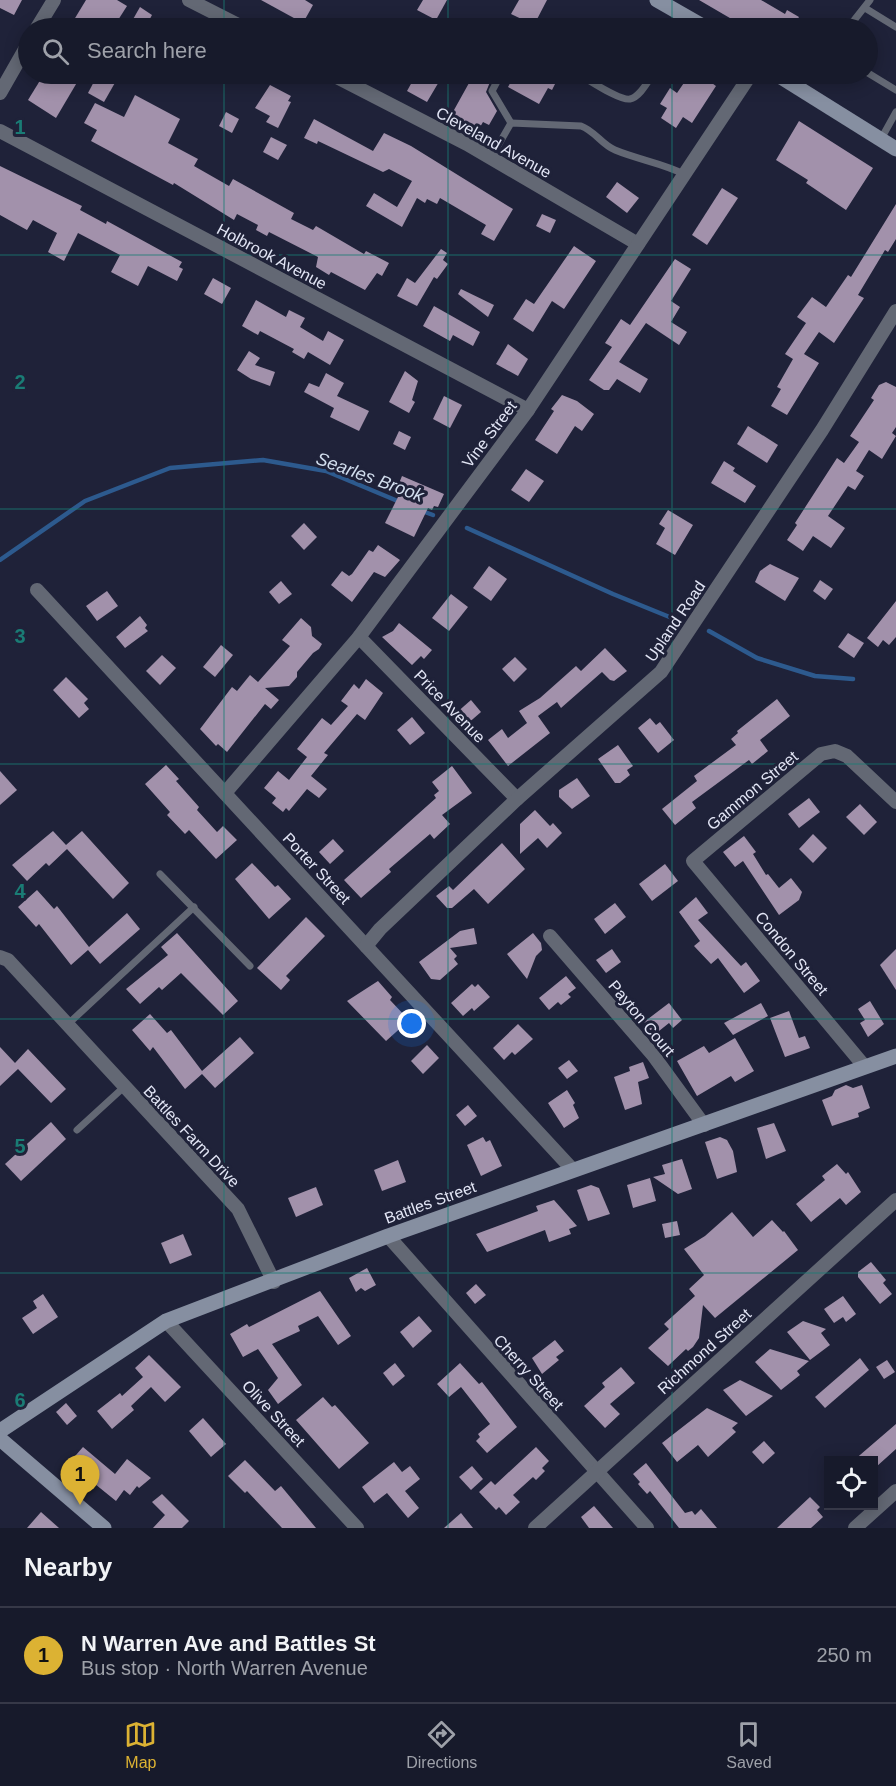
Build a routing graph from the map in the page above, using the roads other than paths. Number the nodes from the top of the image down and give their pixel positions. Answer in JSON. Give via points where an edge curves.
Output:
{"nodes":[{"id":1,"x":54,"y":0,"type":"edge"},
{"id":2,"x":189,"y":0,"type":"edge"},
{"id":3,"x":657,"y":0,"type":"edge"},
{"id":4,"x":870,"y":0,"type":"edge"},
{"id":5,"x":865,"y":8,"type":"junction"},
{"id":6,"x":44,"y":18,"type":"edge"},
{"id":7,"x":224,"y":18,"type":"edge"},
{"id":8,"x":680,"y":18,"type":"edge"},
{"id":9,"x":856,"y":18,"type":"edge"},
{"id":10,"x":896,"y":27,"type":"edge"},
{"id":11,"x":18,"y":62,"type":"edge"},
{"id":12,"x":878,"y":79,"type":"edge"},
{"id":13,"x":350,"y":84,"type":"edge"},
{"id":14,"x":496,"y":84,"type":"edge"},
{"id":15,"x":596,"y":84,"type":"edge"},
{"id":16,"x":645,"y":84,"type":"edge"},
{"id":17,"x":745,"y":84,"type":"edge"},
{"id":18,"x":805,"y":84,"type":"edge"},
{"id":19,"x":896,"y":90,"type":"edge"},
{"id":20,"x":0,"y":93,"type":"edge"},
{"id":21,"x":896,"y":112,"type":"edge"},
{"id":22,"x":511,"y":123,"type":"junction"},
{"id":23,"x":0,"y":131,"type":"edge"},
{"id":24,"x":881,"y":139,"type":"junction"},
{"id":25,"x":896,"y":149,"type":"edge"},
{"id":26,"x":490,"y":158,"type":"junction"},
{"id":27,"x":686,"y":175,"type":"junction"},
{"id":28,"x":638,"y":244,"type":"junction"},
{"id":29,"x":896,"y":311,"type":"edge"},
{"id":30,"x":528,"y":410,"type":"junction"},
{"id":31,"x":36,"y":590,"type":"dead end"},
{"id":32,"x":359,"y":637,"type":"junction"},
{"id":33,"x":225,"y":793,"type":"junction"},
{"id":34,"x":517,"y":799,"type":"junction"},
{"id":35,"x":896,"y":802,"type":"edge"},
{"id":36,"x":693,"y":861,"type":"joint"},
{"id":37,"x":160,"y":874,"type":"dead end"},
{"id":38,"x":194,"y":907,"type":"junction"},
{"id":39,"x":550,"y":936,"type":"dead end"},
{"id":40,"x":366,"y":946,"type":"junction"},
{"id":41,"x":0,"y":957,"type":"edge"},
{"id":42,"x":250,"y":966,"type":"dead end"},
{"id":43,"x":67,"y":1025,"type":"junction"},
{"id":44,"x":896,"y":1056,"type":"edge"},
{"id":45,"x":865,"y":1067,"type":"junction"},
{"id":46,"x":124,"y":1087,"type":"junction"},
{"id":47,"x":704,"y":1125,"type":"junction"},
{"id":48,"x":77,"y":1130,"type":"dead end"},
{"id":49,"x":573,"y":1169,"type":"junction"},
{"id":50,"x":896,"y":1200,"type":"edge"},
{"id":51,"x":388,"y":1236,"type":"junction"},
{"id":52,"x":274,"y":1282,"type":"junction"},
{"id":53,"x":166,"y":1321,"type":"junction"},
{"id":54,"x":0,"y":1431,"type":"edge"},
{"id":55,"x":0,"y":1439,"type":"edge"},
{"id":56,"x":596,"y":1472,"type":"junction"},
{"id":57,"x":896,"y":1491,"type":"edge"},
{"id":58,"x":104,"y":1528,"type":"edge"},
{"id":59,"x":357,"y":1528,"type":"edge"},
{"id":60,"x":535,"y":1528,"type":"edge"},
{"id":61,"x":647,"y":1528,"type":"edge"},
{"id":62,"x":855,"y":1528,"type":"edge"}],
"edges":[{"from":1,"to":6,"type":"street"},
{"from":2,"to":7,"type":"street"},
{"from":3,"to":8,"type":"street"},
{"from":4,"to":5,"type":"lane"},
{"from":5,"to":9,"type":"lane"},
{"from":5,"to":10,"type":"lane"},
{"from":11,"to":20,"type":"street"},
{"from":12,"to":19,"type":"lane"},
{"from":13,"to":26,"type":"street","name":"Cleveland Avenue"},
{"from":14,"to":22,"type":"lane","via":[[492,91]]},
{"from":15,"to":16,"type":"lane","via":[[621,98],[631,99]]},
{"from":17,"to":27,"type":"street","name":"Vine Street"},
{"from":18,"to":24,"type":"street"},
{"from":21,"to":24,"type":"lane"},
{"from":22,"to":26,"type":"lane"},
{"from":22,"to":27,"type":"lane","via":[[581,126],[612,149]]},
{"from":23,"to":30,"type":"street","name":"Holbrook Avenue"},
{"from":24,"to":25,"type":"street"},
{"from":26,"to":28,"type":"street","name":"Cleveland Avenue"},
{"from":27,"to":28,"type":"street","name":"Vine Street"},
{"from":28,"to":30,"type":"street","name":"Vine Street"},
{"from":29,"to":34,"type":"street","name":"Upland Road","via":[[661,672]]},
{"from":30,"to":32,"type":"street","name":"Vine Street"},
{"from":31,"to":33,"type":"street","name":"Porter Street"},
{"from":32,"to":33,"type":"street","name":"Vine Street"},
{"from":32,"to":34,"type":"street","name":"Price Avenue"},
{"from":33,"to":40,"type":"street","name":"Porter Street"},
{"from":34,"to":40,"type":"street","name":"Upland Road"},
{"from":35,"to":36,"type":"street","name":"Gammon Street","via":[[847,756],[835,751],[821,754]]},
{"from":36,"to":45,"type":"street","name":"Condon Street"},
{"from":37,"to":38,"type":"lane"},
{"from":38,"to":42,"type":"lane"},
{"from":38,"to":43,"type":"lane"},
{"from":39,"to":47,"type":"street","name":"Payton Court","via":[[653,1055]]},
{"from":40,"to":49,"type":"street","name":"Porter Street"},
{"from":41,"to":43,"type":"street","name":"Battles Farm Drive","via":[[8,960]]},
{"from":43,"to":46,"type":"street","name":"Battles Farm Drive"},
{"from":44,"to":45,"type":"street","name":"Battles Street"},
{"from":45,"to":47,"type":"street","name":"Battles Street"},
{"from":46,"to":48,"type":"lane"},
{"from":46,"to":52,"type":"street","name":"Battles Farm Drive","via":[[238,1209]]},
{"from":47,"to":49,"type":"street","name":"Battles Street"},
{"from":49,"to":51,"type":"street","name":"Battles Street"},
{"from":50,"to":56,"type":"street","name":"Richmond Street"},
{"from":51,"to":52,"type":"street","name":"Battles Street"},
{"from":51,"to":56,"type":"street","name":"Cherry Street"},
{"from":52,"to":53,"type":"street","name":"Battles Street"},
{"from":53,"to":54,"type":"street","name":"Battles Street"},
{"from":53,"to":59,"type":"street","name":"Olive Street"},
{"from":55,"to":58,"type":"street"},
{"from":56,"to":60,"type":"street","name":"Richmond Street"},
{"from":56,"to":61,"type":"street","name":"Cherry Street"},
{"from":57,"to":62,"type":"street"}]}
